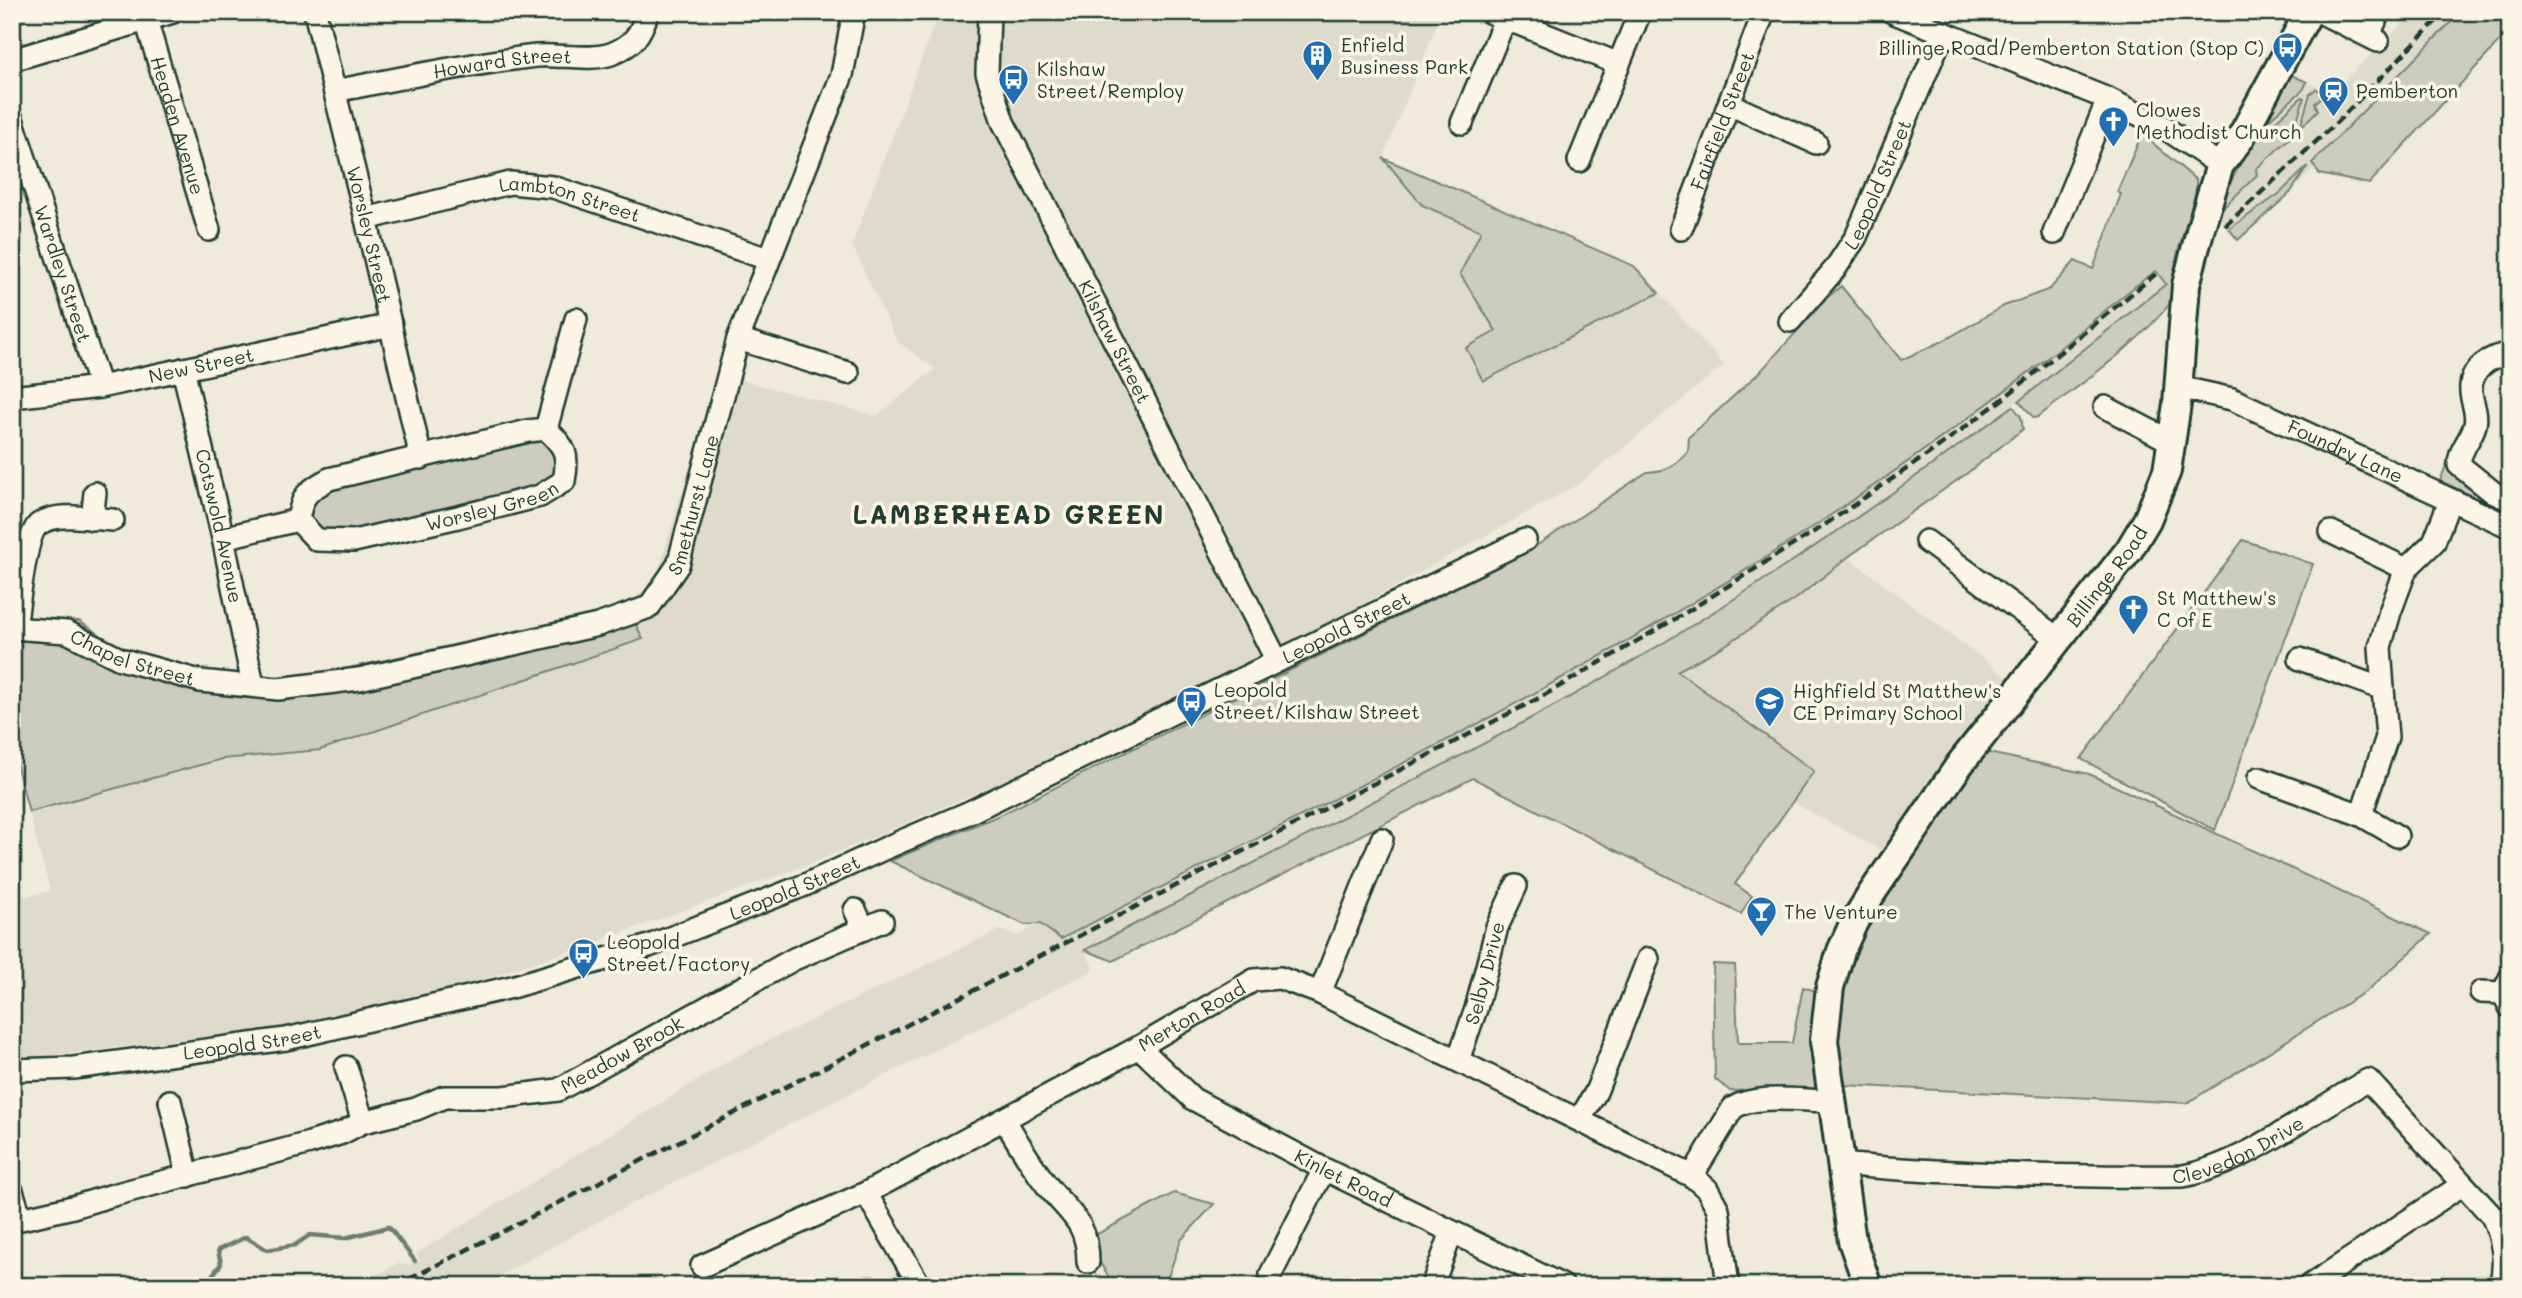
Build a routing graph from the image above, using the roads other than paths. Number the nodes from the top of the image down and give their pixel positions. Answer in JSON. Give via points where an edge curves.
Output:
{"nodes":[{"id":1,"x":173,"y":12,"type":"edge"},
{"id":2,"x":314,"y":12,"type":"edge"},
{"id":3,"x":648,"y":12,"type":"edge"},
{"id":4,"x":854,"y":12,"type":"edge"},
{"id":5,"x":989,"y":12,"type":"edge"},
{"id":6,"x":1640,"y":12,"type":"edge"},
{"id":7,"x":1764,"y":12,"type":"edge"},
{"id":8,"x":1892,"y":12,"type":"edge"},
{"id":9,"x":2309,"y":12,"type":"edge"},
{"id":10,"x":2320,"y":12,"type":"edge"},
{"id":11,"x":2379,"y":12,"type":"edge"},
{"id":12,"x":1497,"y":15,"type":"edge"},
{"id":13,"x":146,"y":20,"type":"junction"},
{"id":14,"x":1943,"y":33,"type":"junction"},
{"id":15,"x":12,"y":60,"type":"edge"},
{"id":16,"x":1619,"y":64,"type":"junction"},
{"id":17,"x":335,"y":91,"type":"junction"},
{"id":18,"x":2108,"y":99,"type":"junction"},
{"id":19,"x":1731,"y":105,"type":"junction"},
{"id":20,"x":12,"y":119,"type":"edge"},
{"id":21,"x":1462,"y":123,"type":"dead end"},
{"id":22,"x":1816,"y":143,"type":"dead end"},
{"id":23,"x":1579,"y":161,"type":"dead end"},
{"id":24,"x":2220,"y":165,"type":"junction"},
{"id":25,"x":366,"y":219,"type":"junction"},
{"id":26,"x":1681,"y":229,"type":"dead end"},
{"id":27,"x":209,"y":230,"type":"dead end"},
{"id":28,"x":2054,"y":233,"type":"dead end"},
{"id":29,"x":768,"y":259,"type":"junction"},
{"id":30,"x":576,"y":319,"type":"dead end"},
{"id":31,"x":1790,"y":321,"type":"dead end"},
{"id":32,"x":391,"y":325,"type":"junction"},
{"id":33,"x":738,"y":339,"type":"junction"},
{"id":34,"x":2510,"y":354,"type":"edge"},
{"id":35,"x":183,"y":369,"type":"junction"},
{"id":36,"x":848,"y":373,"type":"dead end"},
{"id":37,"x":100,"y":387,"type":"junction"},
{"id":38,"x":2178,"y":387,"type":"junction"},
{"id":39,"x":12,"y":397,"type":"edge"},
{"id":40,"x":2105,"y":407,"type":"dead end"},
{"id":41,"x":546,"y":429,"type":"junction"},
{"id":42,"x":2172,"y":442,"type":"junction"},
{"id":43,"x":421,"y":458,"type":"junction"},
{"id":44,"x":95,"y":493,"type":"dead end"},
{"id":45,"x":2450,"y":500,"type":"junction"},
{"id":46,"x":2510,"y":500,"type":"edge"},
{"id":47,"x":298,"y":520,"type":"junction"},
{"id":48,"x":2510,"y":527,"type":"edge"},
{"id":49,"x":2331,"y":532,"type":"dead end"},
{"id":50,"x":223,"y":538,"type":"junction"},
{"id":51,"x":1525,"y":540,"type":"dead end"},
{"id":52,"x":1926,"y":541,"type":"dead end"},
{"id":53,"x":2406,"y":569,"type":"junction"},
{"id":54,"x":14,"y":629,"type":"edge"},
{"id":55,"x":2057,"y":638,"type":"junction"},
{"id":56,"x":2300,"y":659,"type":"dead end"},
{"id":57,"x":1277,"y":661,"type":"junction"},
{"id":58,"x":253,"y":685,"type":"junction"},
{"id":59,"x":2383,"y":689,"type":"junction"},
{"id":60,"x":2259,"y":778,"type":"dead end"},
{"id":61,"x":2361,"y":815,"type":"junction"},
{"id":62,"x":2397,"y":836,"type":"dead end"},
{"id":63,"x":1382,"y":839,"type":"dead end"},
{"id":64,"x":1516,"y":886,"type":"dead end"},
{"id":65,"x":867,"y":920,"type":"dead end"},
{"id":66,"x":1648,"y":959,"type":"dead end"},
{"id":67,"x":2481,"y":992,"type":"dead end"},
{"id":68,"x":1320,"y":993,"type":"junction"},
{"id":69,"x":2507,"y":993,"type":"edge"},
{"id":70,"x":1139,"y":1047,"type":"junction"},
{"id":71,"x":1458,"y":1060,"type":"junction"},
{"id":72,"x":346,"y":1067,"type":"dead end"},
{"id":73,"x":12,"y":1070,"type":"edge"},
{"id":74,"x":170,"y":1099,"type":"dead end"},
{"id":75,"x":1831,"y":1101,"type":"junction"},
{"id":76,"x":1004,"y":1119,"type":"junction"},
{"id":77,"x":1580,"y":1119,"type":"junction"},
{"id":78,"x":363,"y":1122,"type":"junction"},
{"id":79,"x":1840,"y":1164,"type":"junction"},
{"id":80,"x":1324,"y":1169,"type":"junction"},
{"id":81,"x":188,"y":1176,"type":"junction"},
{"id":82,"x":1692,"y":1176,"type":"junction"},
{"id":83,"x":2462,"y":1185,"type":"junction"},
{"id":84,"x":12,"y":1191,"type":"edge"},
{"id":85,"x":866,"y":1193,"type":"junction"},
{"id":86,"x":1452,"y":1232,"type":"junction"},
{"id":87,"x":1088,"y":1262,"type":"dead end"},
{"id":88,"x":702,"y":1266,"type":"dead end"},
{"id":89,"x":1270,"y":1274,"type":"dead end"},
{"id":90,"x":920,"y":1286,"type":"edge"},
{"id":91,"x":1432,"y":1286,"type":"edge"},
{"id":92,"x":1563,"y":1286,"type":"edge"},
{"id":93,"x":1728,"y":1286,"type":"edge"},
{"id":94,"x":1868,"y":1286,"type":"edge"},
{"id":95,"x":2309,"y":1286,"type":"edge"},
{"id":96,"x":2500,"y":1286,"type":"edge"}],
"edges":[{"from":1,"to":13,"type":"street"},
{"from":2,"to":17,"type":"street","name":"Worsley Street"},
{"from":3,"to":17,"type":"street","name":"Howard Street","via":[[641,33],[623,49],[606,55],[528,57]]},
{"from":4,"to":29,"type":"street","name":"Smethurst Lane","via":[[842,75]]},
{"from":5,"to":57,"type":"street","name":"Kilshaw Street","via":[[987,73],[1003,122]]},
{"from":6,"to":16,"type":"street"},
{"from":7,"to":19,"type":"street","name":"Fairfield Street"},
{"from":8,"to":14,"type":"street"},
{"from":9,"to":24,"type":"main road","name":"Billinge Road","via":[[2240,139]]},
{"from":10,"to":11,"type":"street","via":[[2374,39]]},
{"from":12,"to":16,"type":"street"},
{"from":12,"to":21,"type":"street"},
{"from":13,"to":15,"type":"street"},
{"from":13,"to":27,"type":"street","name":"Headen Avenue"},
{"from":14,"to":18,"type":"street"},
{"from":14,"to":31,"type":"street","name":"Leopold Street","via":[[1856,237]]},
{"from":16,"to":23,"type":"street"},
{"from":17,"to":25,"type":"street","name":"Worsley Street"},
{"from":18,"to":24,"type":"street","via":[[2162,126]]},
{"from":18,"to":28,"type":"street"},
{"from":19,"to":22,"type":"street"},
{"from":19,"to":26,"type":"street","name":"Fairfield Street"},
{"from":20,"to":37,"type":"street","name":"Wardley Street"},
{"from":24,"to":38,"type":"main road","name":"Billinge Road","via":[[2186,285]]},
{"from":25,"to":29,"type":"street","name":"Lambton Street","via":[[510,183],[553,187]]},
{"from":25,"to":32,"type":"street","name":"Worsley Street"},
{"from":29,"to":33,"type":"street","name":"Smethurst Lane"},
{"from":30,"to":41,"type":"street"},
{"from":32,"to":35,"type":"street","name":"New Street"},
{"from":32,"to":43,"type":"street","name":"Worsley Street"},
{"from":33,"to":36,"type":"street"},
{"from":33,"to":58,"type":"street","name":"Smethurst Lane","via":[[678,565],[649,607],[598,625],[359,679],[278,689]]},
{"from":34,"to":46,"type":"street","via":[[2491,358],[2473,376],[2476,422],[2459,455],[2459,465]]},
{"from":35,"to":37,"type":"street","name":"New Street"},
{"from":35,"to":50,"type":"street","name":"Cotswold Avenue"},
{"from":37,"to":39,"type":"street","name":"New Street"},
{"from":38,"to":42,"type":"main road","name":"Billinge Road"},
{"from":38,"to":45,"type":"street","name":"Foundry Lane","via":[[2231,400]]},
{"from":40,"to":42,"type":"street"},
{"from":41,"to":43,"type":"street"},
{"from":41,"to":47,"type":"street","name":"Worsley Green","via":[[559,440],[568,460],[564,481],[540,496],[354,541],[317,540]]},
{"from":42,"to":55,"type":"main road","name":"Billinge Road","via":[[2147,520],[2129,550]]},
{"from":43,"to":47,"type":"street","via":[[329,479],[310,489],[300,502]]},
{"from":44,"to":54,"type":"street","via":[[102,519],[51,519],[36,526],[29,540]]},
{"from":45,"to":48,"type":"street","name":"Foundry Lane"},
{"from":45,"to":53,"type":"street","via":[[2434,542]]},
{"from":47,"to":50,"type":"street"},
{"from":49,"to":53,"type":"street"},
{"from":50,"to":58,"type":"street","name":"Cotswold Avenue"},
{"from":51,"to":57,"type":"street","name":"Leopold Street"},
{"from":52,"to":55,"type":"street"},
{"from":53,"to":59,"type":"street","via":[[2380,647]]},
{"from":54,"to":58,"type":"street","name":"Chapel Street","via":[[67,632],[120,659],[200,681]]},
{"from":55,"to":75,"type":"main road","name":"Billinge Road","via":[[1959,764],[1854,922],[1840,951],[1826,1014],[1824,1041]]},
{"from":56,"to":59,"type":"street"},
{"from":57,"to":73,"type":"street","name":"Leopold Street","via":[[970,812],[805,886],[649,946],[512,987],[286,1039],[74,1068]]},
{"from":59,"to":61,"type":"street","via":[[2386,737]]},
{"from":60,"to":61,"type":"street"},
{"from":61,"to":62,"type":"street"},
{"from":63,"to":68,"type":"street"},
{"from":64,"to":71,"type":"street","name":"Selby Drive","via":[[1497,927]]},
{"from":65,"to":78,"type":"street","name":"Meadow Brook","via":[[558,1090],[503,1097],[444,1097],[416,1110]]},
{"from":66,"to":77,"type":"street","via":[[1596,1093]]},
{"from":67,"to":69,"type":"street"},
{"from":68,"to":70,"type":"street","name":"Merton Road","via":[[1280,978],[1254,980]]},
{"from":68,"to":71,"type":"street","name":"Merton Road"},
{"from":70,"to":76,"type":"street","name":"Merton Road"},
{"from":70,"to":80,"type":"street","name":"Kinlet Road","via":[[1193,1099]]},
{"from":71,"to":77,"type":"street","name":"Merton Road"},
{"from":72,"to":78,"type":"street"},
{"from":74,"to":81,"type":"street"},
{"from":75,"to":79,"type":"main road","name":"Billinge Road"},
{"from":75,"to":82,"type":"street","via":[[1741,1103],[1732,1108]]},
{"from":76,"to":85,"type":"street","name":"Merton Road"},
{"from":76,"to":87,"type":"street","via":[[1049,1188],[1076,1216],[1088,1246]]},
{"from":77,"to":82,"type":"street","name":"Merton Road"},
{"from":78,"to":81,"type":"street","name":"Meadow Brook","via":[[310,1143]]},
{"from":79,"to":83,"type":"street","name":"Clevedon Drive","via":[[2020,1175],[2183,1176],[2207,1171],[2250,1151],[2368,1080]]},
{"from":79,"to":94,"type":"main road","name":"Billinge Road","via":[[1852,1241]]},
{"from":80,"to":86,"type":"street","name":"Kinlet Road"},
{"from":80,"to":89,"type":"street"},
{"from":81,"to":84,"type":"street","name":"Meadow Brook","via":[[21,1219]]},
{"from":82,"to":93,"type":"street","name":"Merton Road","via":[[1707,1189],[1718,1209]]},
{"from":83,"to":95,"type":"street"},
{"from":83,"to":96,"type":"street","name":"Clevedon Drive","via":[[2492,1216],[2499,1232],[2504,1250]]},
{"from":85,"to":88,"type":"street","name":"Merton Road"},
{"from":85,"to":90,"type":"street"},
{"from":86,"to":91,"type":"street"},
{"from":86,"to":92,"type":"street","name":"Kinlet Road"}]}
